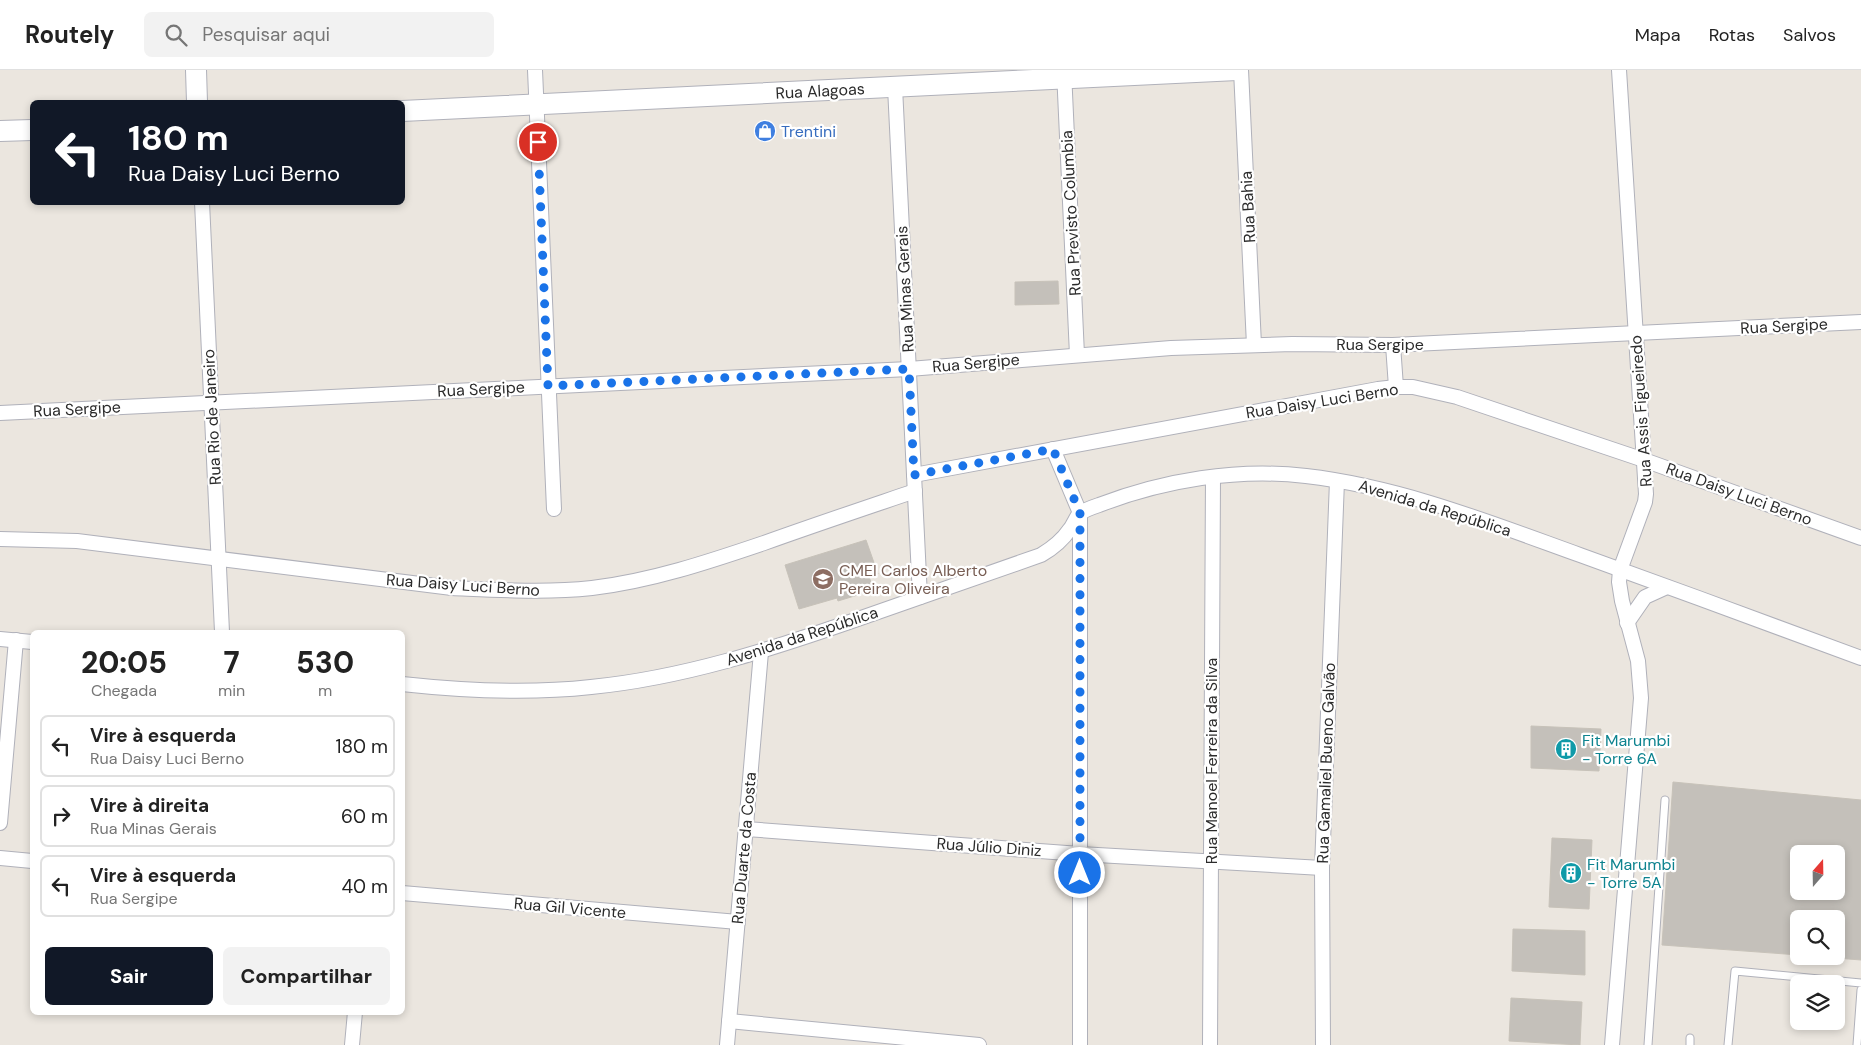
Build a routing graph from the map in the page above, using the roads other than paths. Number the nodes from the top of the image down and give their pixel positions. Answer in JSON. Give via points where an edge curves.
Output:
{"nodes":[{"id":1,"x":196,"y":70,"type":"edge"},
{"id":2,"x":535,"y":70,"type":"edge"},
{"id":3,"x":1237,"y":70,"type":"edge"},
{"id":4,"x":1241,"y":70,"type":"edge"},
{"id":5,"x":1619,"y":70,"type":"edge"},
{"id":6,"x":1064,"y":74,"type":"edge"},
{"id":7,"x":895,"y":78,"type":"edge"},
{"id":8,"x":197,"y":100,"type":"edge"},
{"id":9,"x":536,"y":105,"type":"junction"},
{"id":10,"x":405,"y":112,"type":"edge"},
{"id":11,"x":30,"y":130,"type":"edge"},
{"id":12,"x":0,"y":132,"type":"edge"},
{"id":13,"x":202,"y":205,"type":"edge"},
{"id":14,"x":1861,"y":322,"type":"edge"},
{"id":15,"x":1636,"y":334,"type":"junction"},
{"id":16,"x":1254,"y":345,"type":"junction"},
{"id":17,"x":1393,"y":345,"type":"junction"},
{"id":18,"x":1077,"y":355,"type":"junction"},
{"id":19,"x":909,"y":369,"type":"junction"},
{"id":20,"x":548,"y":386,"type":"junction"},
{"id":21,"x":1396,"y":387,"type":"junction"},
{"id":22,"x":211,"y":402,"type":"junction"},
{"id":23,"x":0,"y":413,"type":"edge"},
{"id":24,"x":1053,"y":449,"type":"junction"},
{"id":25,"x":1644,"y":460,"type":"junction"},
{"id":26,"x":914,"y":475,"type":"junction"},
{"id":27,"x":1213,"y":476,"type":"junction"},
{"id":28,"x":1337,"y":481,"type":"junction"},
{"id":29,"x":915,"y":491,"type":"junction"},
{"id":30,"x":554,"y":509,"type":"dead end"},
{"id":31,"x":1080,"y":513,"type":"junction"},
{"id":32,"x":1861,"y":538,"type":"edge"},
{"id":33,"x":0,"y":539,"type":"edge"},
{"id":34,"x":218,"y":559,"type":"junction"},
{"id":35,"x":1620,"y":570,"type":"junction"},
{"id":36,"x":1667,"y":586,"type":"junction"},
{"id":37,"x":920,"y":598,"type":"junction"},
{"id":38,"x":1628,"y":623,"type":"junction"},
{"id":39,"x":222,"y":630,"type":"edge"},
{"id":40,"x":0,"y":639,"type":"edge"},
{"id":41,"x":16,"y":640,"type":"junction"},
{"id":42,"x":30,"y":642,"type":"edge"},
{"id":43,"x":761,"y":652,"type":"junction"},
{"id":44,"x":1861,"y":658,"type":"edge"},
{"id":45,"x":405,"y":684,"type":"edge"},
{"id":46,"x":1665,"y":800,"type":"dead end"},
{"id":47,"x":0,"y":823,"type":"edge"},
{"id":48,"x":746,"y":829,"type":"junction"},
{"id":49,"x":1080,"y":854,"type":"junction"},
{"id":50,"x":0,"y":858,"type":"edge"},
{"id":51,"x":30,"y":860,"type":"edge"},
{"id":52,"x":1211,"y":862,"type":"junction"},
{"id":53,"x":1322,"y":868,"type":"junction"},
{"id":54,"x":405,"y":893,"type":"edge"},
{"id":55,"x":738,"y":922,"type":"junction"},
{"id":56,"x":1861,"y":983,"type":"edge"},
{"id":57,"x":1861,"y":990,"type":"edge"},
{"id":58,"x":355,"y":1015,"type":"edge"},
{"id":59,"x":729,"y":1021,"type":"junction"},
{"id":60,"x":352,"y":1045,"type":"edge"},
{"id":61,"x":727,"y":1045,"type":"edge"},
{"id":62,"x":979,"y":1045,"type":"edge"},
{"id":63,"x":1080,"y":1045,"type":"edge"},
{"id":64,"x":1210,"y":1045,"type":"edge"},
{"id":65,"x":1323,"y":1045,"type":"edge"},
{"id":66,"x":1612,"y":1045,"type":"edge"},
{"id":67,"x":1648,"y":1045,"type":"edge"},
{"id":68,"x":1728,"y":1045,"type":"edge"},
{"id":69,"x":1857,"y":1045,"type":"edge"}],
"edges":[{"from":1,"to":8,"type":"street"},
{"from":2,"to":9,"type":"street"},
{"from":3,"to":6,"type":"street","name":"Rua Alagoas"},
{"from":4,"to":16,"type":"street","name":"Rua Bahia"},
{"from":5,"to":15,"type":"street","name":"Rua Assis Figueiredo"},
{"from":6,"to":7,"type":"street","name":"Rua Alagoas"},
{"from":6,"to":18,"type":"street","name":"Rua Previsto Columbia"},
{"from":7,"to":9,"type":"street","name":"Rua Alagoas"},
{"from":7,"to":19,"type":"street","name":"Rua Minas Gerais"},
{"from":9,"to":10,"type":"street","name":"Rua Alagoas"},
{"from":9,"to":20,"type":"street"},
{"from":11,"to":12,"type":"street"},
{"from":13,"to":22,"type":"street","name":"Rua Rio de Janeiro"},
{"from":14,"to":15,"type":"street","name":"Rua Sergipe"},
{"from":15,"to":17,"type":"street","name":"Rua Sergipe"},
{"from":15,"to":25,"type":"street","name":"Rua Assis Figueiredo"},
{"from":16,"to":17,"type":"street","name":"Rua Sergipe"},
{"from":16,"to":18,"type":"street","name":"Rua Sergipe"},
{"from":17,"to":21,"type":"street"},
{"from":18,"to":19,"type":"street","name":"Rua Sergipe"},
{"from":19,"to":20,"type":"street","name":"Rua Sergipe"},
{"from":19,"to":26,"type":"street","name":"Rua Minas Gerais"},
{"from":20,"to":22,"type":"street","name":"Rua Sergipe"},
{"from":20,"to":30,"type":"street"},
{"from":21,"to":24,"type":"street","name":"Rua Daisy Luci Berno"},
{"from":21,"to":25,"type":"street","name":"Rua Daisy Luci Berno","via":[[1426,389],[1457,397]]},
{"from":22,"to":23,"type":"street","name":"Rua Sergipe"},
{"from":22,"to":34,"type":"street","name":"Rua Rio de Janeiro"},
{"from":24,"to":26,"type":"street","name":"Rua Daisy Luci Berno"},
{"from":24,"to":31,"type":"street"},
{"from":25,"to":32,"type":"street","name":"Rua Daisy Luci Berno"},
{"from":25,"to":35,"type":"street","name":"Rua Assis Figueiredo","via":[[1645,502]]},
{"from":26,"to":29,"type":"street","name":"Rua Minas Gerais"},
{"from":27,"to":28,"type":"street","name":"Avenida da República","via":[[1272,474]]},
{"from":27,"to":31,"type":"street","name":"Avenida da República","via":[[1119,498]]},
{"from":27,"to":52,"type":"street","name":"Rua Manoel Ferreira da Silva"},
{"from":28,"to":35,"type":"street","name":"Avenida da República","via":[[1445,508]]},
{"from":28,"to":53,"type":"street","name":"Rua Gamaliel Bueno Galvão"},
{"from":29,"to":34,"type":"street","name":"Rua Daisy Luci Berno","via":[[719,558],[593,588],[452,588]]},
{"from":29,"to":37,"type":"street","name":"Rua Minas Gerais"},
{"from":31,"to":37,"type":"street","name":"Avenida da República","via":[[1064,538],[1041,555]]},
{"from":31,"to":49,"type":"street"},
{"from":33,"to":34,"type":"street","name":"Rua Daisy Luci Berno","via":[[76,541]]},
{"from":34,"to":39,"type":"street","name":"Rua Rio de Janeiro"},
{"from":35,"to":36,"type":"street","name":"Avenida da República"},
{"from":35,"to":38,"type":"street","name":"Rua Assis Figueiredo","via":[[1620,592]]},
{"from":36,"to":38,"type":"street","via":[[1645,597]]},
{"from":36,"to":44,"type":"street","name":"Avenida da República"},
{"from":37,"to":43,"type":"street","name":"Avenida da República"},
{"from":38,"to":66,"type":"street","name":"Rua Assis Figueiredo","via":[[1638,661],[1641,698]]},
{"from":40,"to":41,"type":"street"},
{"from":41,"to":42,"type":"street"},
{"from":41,"to":47,"type":"street"},
{"from":43,"to":45,"type":"street","name":"Avenida da República","via":[[672,674],[593,687],[482,692]]},
{"from":43,"to":48,"type":"street","name":"Rua Duarte da Costa"},
{"from":46,"to":67,"type":"lane"},
{"from":48,"to":49,"type":"street","name":"Rua Júlio Diniz"},
{"from":48,"to":55,"type":"street","name":"Rua Duarte da Costa"},
{"from":49,"to":52,"type":"street","name":"Rua Júlio Diniz"},
{"from":49,"to":63,"type":"street"},
{"from":50,"to":51,"type":"street"},
{"from":52,"to":53,"type":"street","name":"Rua Júlio Diniz"},
{"from":52,"to":64,"type":"street","name":"Rua Manoel Ferreira da Silva"},
{"from":53,"to":65,"type":"street","name":"Rua Gamaliel Bueno Galvão"},
{"from":54,"to":55,"type":"street","name":"Rua Gil Vicente"},
{"from":55,"to":59,"type":"street","name":"Rua Duarte da Costa"},
{"from":56,"to":68,"type":"lane","via":[[1735,971]]},
{"from":57,"to":69,"type":"lane"},
{"from":58,"to":60,"type":"street"},
{"from":59,"to":61,"type":"street","name":"Rua Duarte da Costa"},
{"from":59,"to":62,"type":"street"}]}
